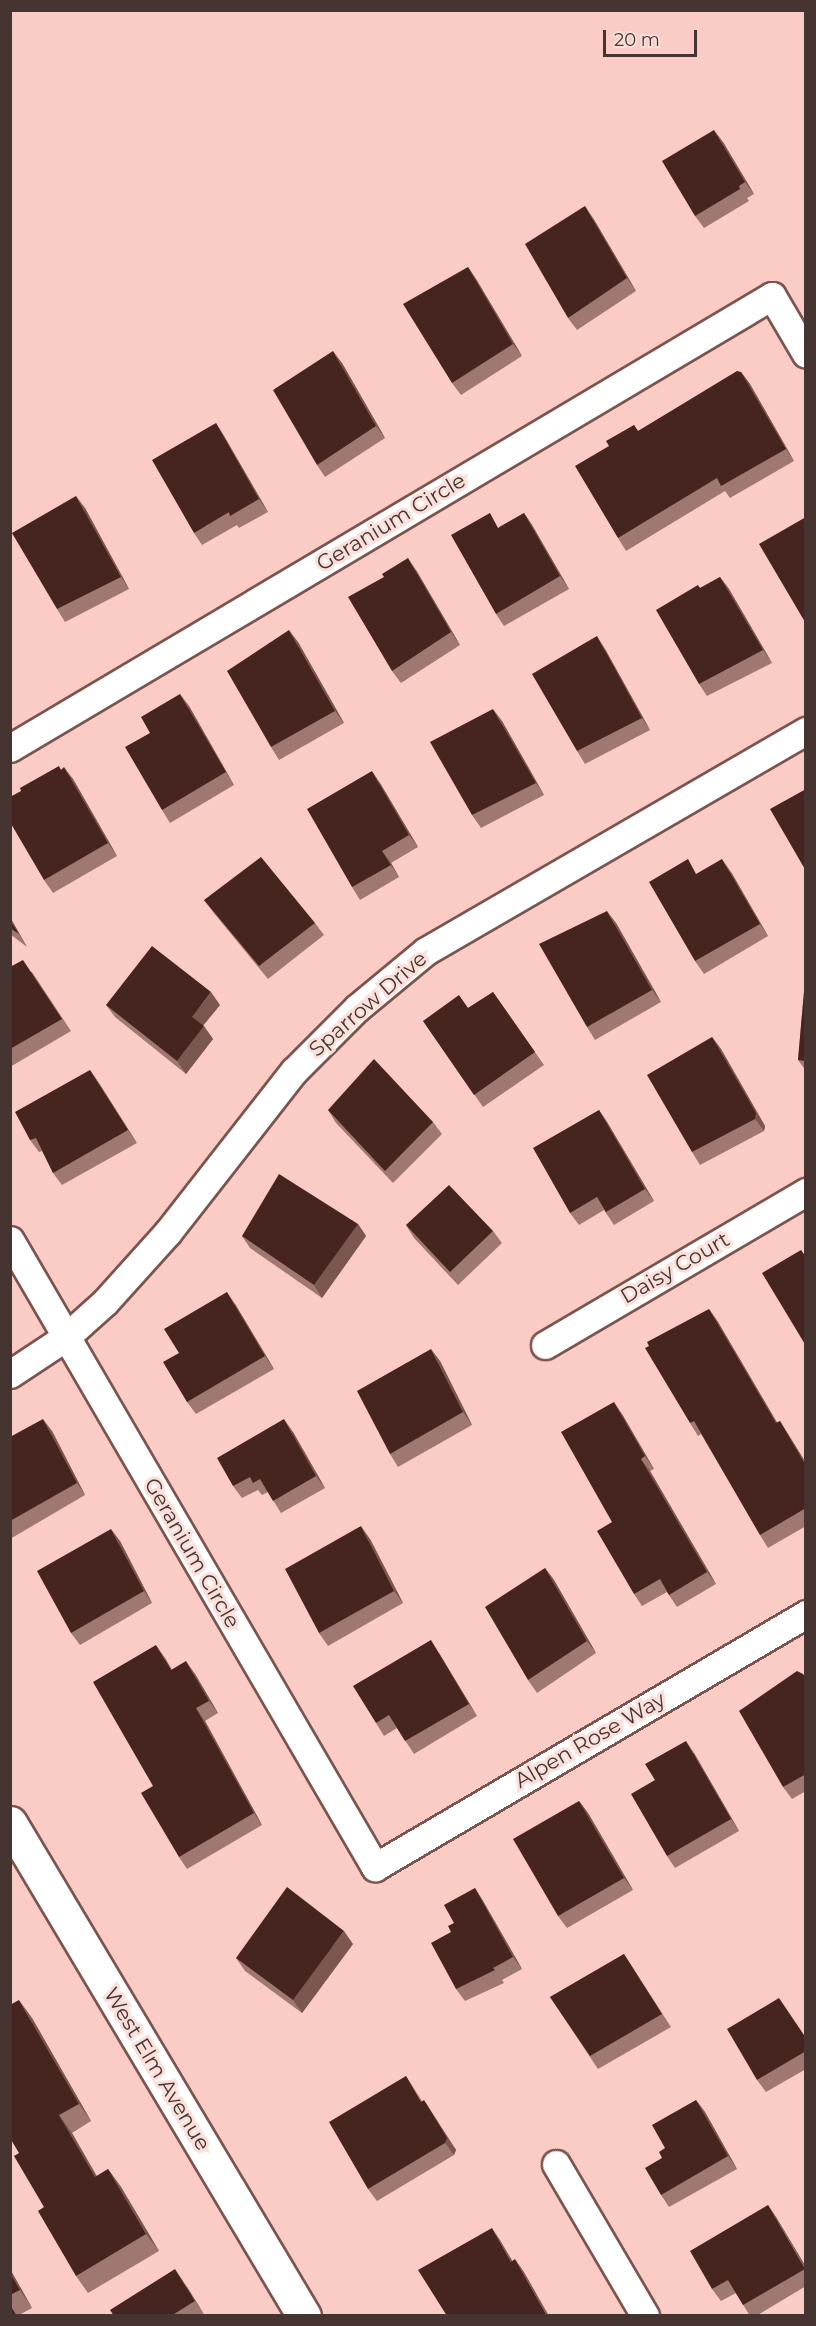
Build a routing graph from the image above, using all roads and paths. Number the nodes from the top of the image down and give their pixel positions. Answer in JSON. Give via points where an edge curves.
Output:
{"nodes":[{"id":1,"x":806,"y":354,"type":"edge"},
{"id":2,"x":806,"y":731,"type":"edge"},
{"id":3,"x":10,"y":748,"type":"edge"},
{"id":4,"x":806,"y":1192,"type":"edge"},
{"id":5,"x":10,"y":1240,"type":"edge"},
{"id":6,"x":66,"y":1337,"type":"junction"},
{"id":7,"x":544,"y":1345,"type":"dead end"},
{"id":8,"x":10,"y":1374,"type":"edge"},
{"id":9,"x":806,"y":1614,"type":"edge"},
{"id":10,"x":10,"y":1823,"type":"edge"},
{"id":11,"x":375,"y":1867,"type":"joint"},
{"id":12,"x":556,"y":2164,"type":"dead end"},
{"id":13,"x":304,"y":2316,"type":"edge"},
{"id":14,"x":645,"y":2316,"type":"edge"}],
"edges":[{"from":1,"to":3,"type":"street","name":"Geranium Circle","via":[[772,296]]},
{"from":2,"to":6,"type":"street","name":"Sparrow Drive","via":[[426,951],[357,1008],[294,1071],[168,1232],[105,1302]]},
{"from":4,"to":7,"type":"street","name":"Daisy Court"},
{"from":5,"to":6,"type":"street","name":"Geranium Circle"},
{"from":6,"to":8,"type":"street","name":"Sparrow Drive"},
{"from":6,"to":11,"type":"street","name":"Geranium Circle"},
{"from":9,"to":11,"type":"street","name":"Alpen Rose Way"},
{"from":10,"to":13,"type":"street","name":"West Elm Avenue"},
{"from":12,"to":14,"type":"street"}]}
